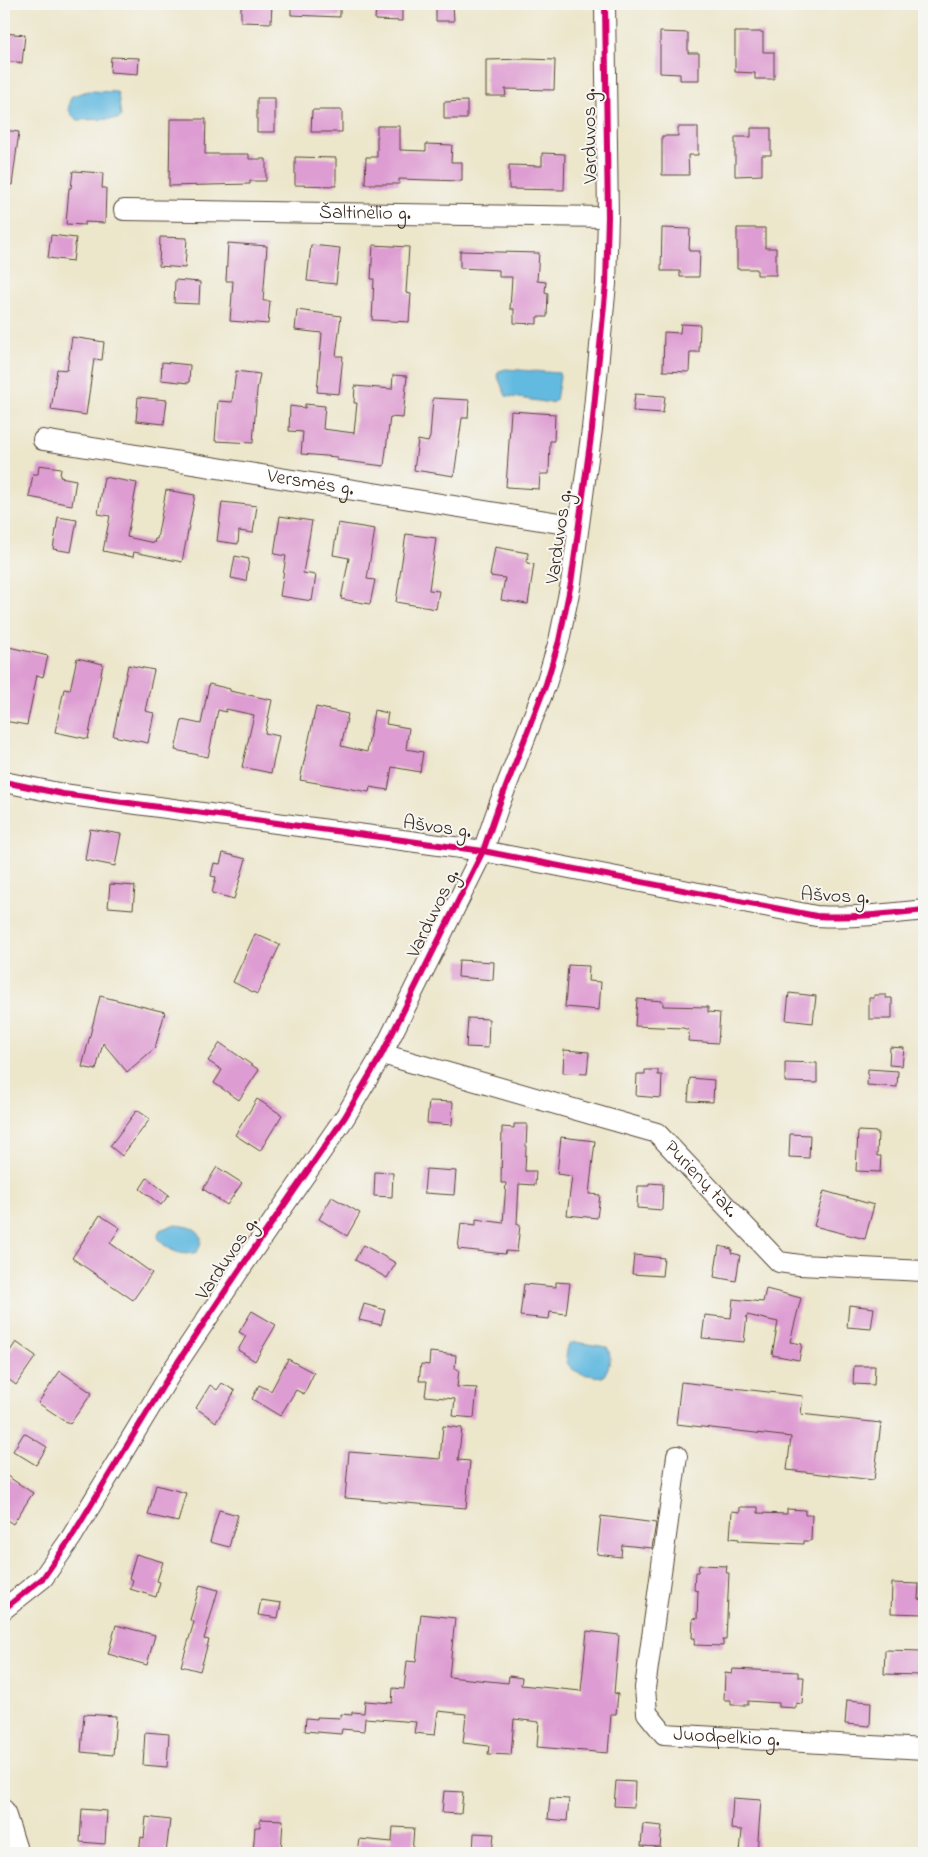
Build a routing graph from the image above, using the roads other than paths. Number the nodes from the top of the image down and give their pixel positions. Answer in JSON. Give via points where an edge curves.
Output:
{"nodes":[{"id":1,"x":605,"y":4,"type":"edge"},
{"id":2,"x":124,"y":210,"type":"dead end"},
{"id":3,"x":608,"y":217,"type":"junction"},
{"id":4,"x":44,"y":440,"type":"dead end"},
{"id":5,"x":578,"y":526,"type":"junction"},
{"id":6,"x":4,"y":782,"type":"edge"},
{"id":7,"x":484,"y":851,"type":"junction"},
{"id":8,"x":924,"y":910,"type":"edge"},
{"id":9,"x":382,"y":1054,"type":"junction"},
{"id":10,"x":924,"y":1271,"type":"edge"},
{"id":11,"x":678,"y":1456,"type":"dead end"},
{"id":12,"x":4,"y":1609,"type":"edge"},
{"id":13,"x":924,"y":1749,"type":"edge"},
{"id":14,"x":4,"y":1810,"type":"edge"},
{"id":15,"x":18,"y":1853,"type":"edge"}],
"edges":[{"from":1,"to":3,"type":"street","name":"Varduvos g."},
{"from":2,"to":3,"type":"street","name":"Šaltinėlio g."},
{"from":3,"to":5,"type":"street","name":"Varduvos g.","via":[[592,429]]},
{"from":4,"to":5,"type":"street","name":"Versmės g."},
{"from":5,"to":7,"type":"street","name":"Varduvos g.","via":[[559,641]]},
{"from":6,"to":7,"type":"street","name":"Ašvos g.","via":[[63,794]]},
{"from":7,"to":8,"type":"street","name":"Ašvos g.","via":[[816,916],[873,916]]},
{"from":7,"to":9,"type":"street","name":"Varduvos g."},
{"from":9,"to":10,"type":"street","name":"Purienų tak.","via":[[657,1133],[779,1262]]},
{"from":9,"to":12,"type":"street","name":"Varduvos g.","via":[[345,1117],[172,1371],[71,1538],[43,1578]]},
{"from":11,"to":13,"type":"street","name":"Juodpelkio g.","via":[[645,1688],[647,1713],[664,1734]]},
{"from":14,"to":15,"type":"street"}]}
